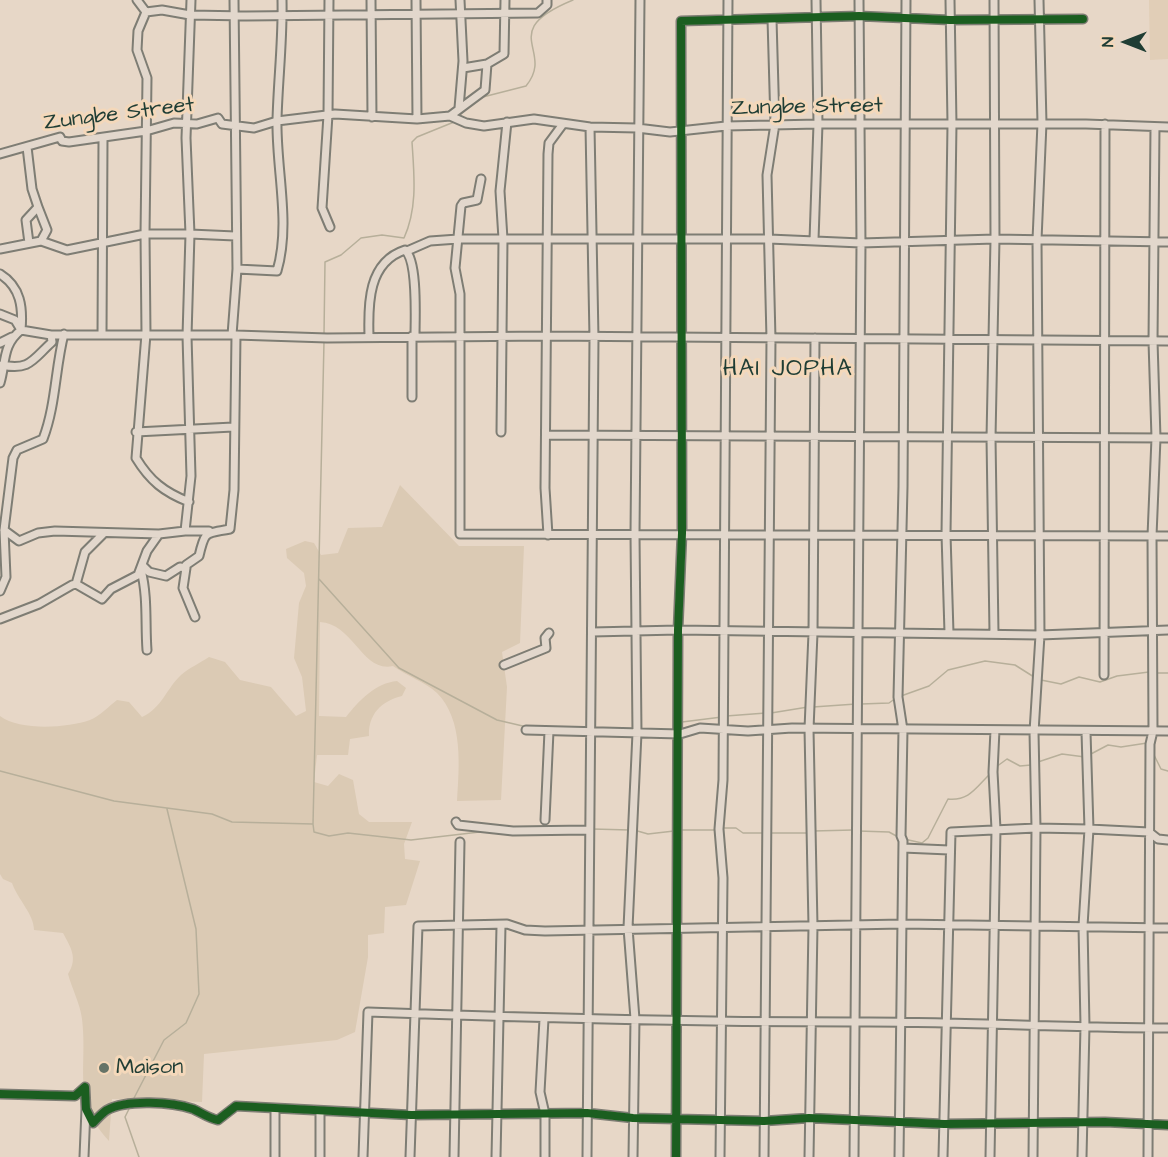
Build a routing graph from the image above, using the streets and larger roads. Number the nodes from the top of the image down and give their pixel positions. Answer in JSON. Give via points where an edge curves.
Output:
{"nodes":[{"id":1,"x":137,"y":0,"type":"edge"},
{"id":2,"x":191,"y":0,"type":"edge"},
{"id":3,"x":234,"y":0,"type":"edge"},
{"id":4,"x":282,"y":0,"type":"edge"},
{"id":5,"x":330,"y":0,"type":"edge"},
{"id":6,"x":370,"y":0,"type":"edge"},
{"id":7,"x":416,"y":0,"type":"edge"},
{"id":8,"x":460,"y":0,"type":"edge"},
{"id":9,"x":505,"y":0,"type":"edge"},
{"id":10,"x":547,"y":0,"type":"edge"},
{"id":11,"x":640,"y":0,"type":"edge"},
{"id":12,"x":728,"y":0,"type":"edge"},
{"id":13,"x":816,"y":0,"type":"edge"},
{"id":14,"x":859,"y":0,"type":"edge"},
{"id":15,"x":906,"y":0,"type":"edge"},
{"id":16,"x":950,"y":0,"type":"edge"},
{"id":17,"x":994,"y":0,"type":"edge"},
{"id":18,"x":1039,"y":0,"type":"edge"},
{"id":19,"x":146,"y":12,"type":"junction"},
{"id":20,"x":416,"y":14,"type":"junction"},
{"id":21,"x":460,"y":14,"type":"junction"},
{"id":22,"x":505,"y":14,"type":"junction"},
{"id":23,"x":190,"y":15,"type":"junction"},
{"id":24,"x":282,"y":15,"type":"junction"},
{"id":25,"x":330,"y":15,"type":"junction"},
{"id":26,"x":371,"y":15,"type":"junction"},
{"id":27,"x":234,"y":16,"type":"junction"},
{"id":28,"x":859,"y":16,"type":"junction"},
{"id":29,"x":816,"y":18,"type":"junction"},
{"id":30,"x":1040,"y":18,"type":"junction"},
{"id":31,"x":772,"y":19,"type":"junction"},
{"id":32,"x":906,"y":19,"type":"junction"},
{"id":33,"x":994,"y":19,"type":"junction"},
{"id":34,"x":1083,"y":19,"type":"dead end"},
{"id":35,"x":728,"y":20,"type":"junction"},
{"id":36,"x":950,"y":20,"type":"junction"},
{"id":37,"x":487,"y":64,"type":"junction"},
{"id":38,"x":462,"y":68,"type":"junction"},
{"id":39,"x":459,"y":108,"type":"junction"},
{"id":40,"x":328,"y":115,"type":"junction"},
{"id":41,"x":372,"y":117,"type":"junction"},
{"id":42,"x":451,"y":117,"type":"junction"},
{"id":43,"x":417,"y":119,"type":"junction"},
{"id":44,"x":277,"y":121,"type":"junction"},
{"id":45,"x":507,"y":122,"type":"junction"},
{"id":46,"x":995,"y":123,"type":"junction"},
{"id":47,"x":1042,"y":123,"type":"junction"},
{"id":48,"x":188,"y":124,"type":"junction"},
{"id":49,"x":563,"y":124,"type":"junction"},
{"id":50,"x":775,"y":124,"type":"junction"},
{"id":51,"x":818,"y":124,"type":"junction"},
{"id":52,"x":903,"y":124,"type":"junction"},
{"id":53,"x":952,"y":124,"type":"junction"},
{"id":54,"x":1105,"y":124,"type":"junction"},
{"id":55,"x":233,"y":125,"type":"junction"},
{"id":56,"x":860,"y":125,"type":"junction"},
{"id":57,"x":726,"y":126,"type":"junction"},
{"id":58,"x":1155,"y":126,"type":"junction"},
{"id":59,"x":590,"y":127,"type":"junction"},
{"id":60,"x":1168,"y":127,"type":"edge"},
{"id":61,"x":637,"y":128,"type":"junction"},
{"id":62,"x":146,"y":131,"type":"junction"},
{"id":63,"x":681,"y":133,"type":"junction"},
{"id":64,"x":103,"y":140,"type":"dead end"},
{"id":65,"x":27,"y":147,"type":"junction"},
{"id":66,"x":0,"y":154,"type":"edge"},
{"id":67,"x":481,"y":179,"type":"dead end"},
{"id":68,"x":38,"y":207,"type":"junction"},
{"id":69,"x":330,"y":227,"type":"dead end"},
{"id":70,"x":145,"y":234,"type":"junction"},
{"id":71,"x":190,"y":234,"type":"junction"},
{"id":72,"x":235,"y":236,"type":"junction"},
{"id":73,"x":548,"y":238,"type":"junction"},
{"id":74,"x":458,"y":239,"type":"junction"},
{"id":75,"x":503,"y":239,"type":"junction"},
{"id":76,"x":593,"y":239,"type":"junction"},
{"id":77,"x":727,"y":239,"type":"junction"},
{"id":78,"x":769,"y":239,"type":"junction"},
{"id":79,"x":995,"y":239,"type":"junction"},
{"id":80,"x":637,"y":240,"type":"junction"},
{"id":81,"x":681,"y":240,"type":"junction"},
{"id":82,"x":814,"y":240,"type":"junction"},
{"id":83,"x":950,"y":240,"type":"junction"},
{"id":84,"x":1038,"y":240,"type":"junction"},
{"id":85,"x":40,"y":241,"type":"junction"},
{"id":86,"x":905,"y":241,"type":"junction"},
{"id":87,"x":1106,"y":241,"type":"junction"},
{"id":88,"x":1154,"y":242,"type":"junction"},
{"id":89,"x":1168,"y":242,"type":"edge"},
{"id":90,"x":29,"y":243,"type":"junction"},
{"id":91,"x":101,"y":243,"type":"junction"},
{"id":92,"x":861,"y":243,"type":"junction"},
{"id":93,"x":0,"y":249,"type":"edge"},
{"id":94,"x":406,"y":251,"type":"junction"},
{"id":95,"x":237,"y":269,"type":"junction"},
{"id":96,"x":0,"y":274,"type":"edge"},
{"id":97,"x":0,"y":314,"type":"edge"},
{"id":98,"x":21,"y":330,"type":"junction"},
{"id":99,"x":64,"y":334,"type":"junction"},
{"id":100,"x":146,"y":334,"type":"junction"},
{"id":101,"x":51,"y":335,"type":"junction"},
{"id":102,"x":102,"y":335,"type":"junction"},
{"id":103,"x":187,"y":336,"type":"junction"},
{"id":104,"x":234,"y":336,"type":"junction"},
{"id":105,"x":369,"y":336,"type":"junction"},
{"id":106,"x":414,"y":336,"type":"junction"},
{"id":107,"x":458,"y":336,"type":"junction"},
{"id":108,"x":501,"y":336,"type":"junction"},
{"id":109,"x":547,"y":336,"type":"junction"},
{"id":110,"x":12,"y":337,"type":"junction"},
{"id":111,"x":681,"y":337,"type":"junction"},
{"id":112,"x":594,"y":338,"type":"junction"},
{"id":113,"x":636,"y":338,"type":"junction"},
{"id":114,"x":815,"y":338,"type":"junction"},
{"id":115,"x":724,"y":339,"type":"junction"},
{"id":116,"x":771,"y":339,"type":"junction"},
{"id":117,"x":860,"y":339,"type":"junction"},
{"id":118,"x":904,"y":339,"type":"junction"},
{"id":119,"x":949,"y":339,"type":"junction"},
{"id":120,"x":993,"y":340,"type":"junction"},
{"id":121,"x":1038,"y":340,"type":"junction"},
{"id":122,"x":1103,"y":340,"type":"junction"},
{"id":123,"x":1153,"y":341,"type":"junction"},
{"id":124,"x":1168,"y":341,"type":"edge"},
{"id":125,"x":0,"y":343,"type":"edge"},
{"id":126,"x":2,"y":365,"type":"junction"},
{"id":127,"x":0,"y":382,"type":"edge"},
{"id":128,"x":412,"y":397,"type":"dead end"},
{"id":129,"x":233,"y":427,"type":"junction"},
{"id":130,"x":189,"y":430,"type":"junction"},
{"id":131,"x":136,"y":432,"type":"junction"},
{"id":132,"x":501,"y":432,"type":"dead end"},
{"id":133,"x":547,"y":435,"type":"junction"},
{"id":134,"x":591,"y":435,"type":"junction"},
{"id":135,"x":860,"y":435,"type":"junction"},
{"id":136,"x":636,"y":436,"type":"junction"},
{"id":137,"x":681,"y":436,"type":"junction"},
{"id":138,"x":723,"y":436,"type":"junction"},
{"id":139,"x":902,"y":436,"type":"junction"},
{"id":140,"x":768,"y":437,"type":"junction"},
{"id":141,"x":814,"y":437,"type":"junction"},
{"id":142,"x":948,"y":438,"type":"junction"},
{"id":143,"x":991,"y":438,"type":"junction"},
{"id":144,"x":1039,"y":438,"type":"junction"},
{"id":145,"x":1103,"y":438,"type":"junction"},
{"id":146,"x":1156,"y":438,"type":"junction"},
{"id":147,"x":1168,"y":438,"type":"edge"},
{"id":148,"x":189,"y":502,"type":"junction"},
{"id":149,"x":2,"y":530,"type":"edge"},
{"id":150,"x":185,"y":531,"type":"junction"},
{"id":151,"x":209,"y":531,"type":"junction"},
{"id":152,"x":682,"y":533,"type":"junction"},
{"id":153,"x":814,"y":533,"type":"junction"},
{"id":154,"x":103,"y":534,"type":"junction"},
{"id":155,"x":159,"y":534,"type":"junction"},
{"id":156,"x":635,"y":534,"type":"junction"},
{"id":157,"x":723,"y":534,"type":"junction"},
{"id":158,"x":769,"y":534,"type":"junction"},
{"id":159,"x":859,"y":534,"type":"junction"},
{"id":160,"x":946,"y":534,"type":"junction"},
{"id":161,"x":1102,"y":534,"type":"junction"},
{"id":162,"x":548,"y":535,"type":"junction"},
{"id":163,"x":901,"y":535,"type":"junction"},
{"id":164,"x":591,"y":536,"type":"junction"},
{"id":165,"x":993,"y":536,"type":"junction"},
{"id":166,"x":1040,"y":536,"type":"junction"},
{"id":167,"x":1152,"y":536,"type":"junction"},
{"id":168,"x":1168,"y":536,"type":"edge"},
{"id":169,"x":142,"y":568,"type":"junction"},
{"id":170,"x":186,"y":568,"type":"junction"},
{"id":171,"x":76,"y":584,"type":"junction"},
{"id":172,"x":0,"y":591,"type":"edge"},
{"id":173,"x":195,"y":617,"type":"dead end"},
{"id":174,"x":0,"y":619,"type":"edge"},
{"id":175,"x":678,"y":630,"type":"junction"},
{"id":176,"x":722,"y":630,"type":"junction"},
{"id":177,"x":1152,"y":630,"type":"junction"},
{"id":178,"x":1168,"y":630,"type":"edge"},
{"id":179,"x":858,"y":631,"type":"junction"},
{"id":180,"x":1106,"y":631,"type":"junction"},
{"id":181,"x":592,"y":632,"type":"junction"},
{"id":182,"x":637,"y":632,"type":"junction"},
{"id":183,"x":899,"y":632,"type":"junction"},
{"id":184,"x":549,"y":633,"type":"dead end"},
{"id":185,"x":767,"y":633,"type":"junction"},
{"id":186,"x":813,"y":633,"type":"junction"},
{"id":187,"x":949,"y":633,"type":"junction"},
{"id":188,"x":994,"y":633,"type":"junction"},
{"id":189,"x":1040,"y":635,"type":"junction"},
{"id":190,"x":147,"y":651,"type":"dead end"},
{"id":191,"x":504,"y":665,"type":"dead end"},
{"id":192,"x":1104,"y":675,"type":"dead end"},
{"id":193,"x":722,"y":729,"type":"junction"},
{"id":194,"x":809,"y":729,"type":"junction"},
{"id":195,"x":857,"y":729,"type":"junction"},
{"id":196,"x":526,"y":730,"type":"dead end"},
{"id":197,"x":768,"y":730,"type":"junction"},
{"id":198,"x":903,"y":730,"type":"junction"},
{"id":199,"x":995,"y":730,"type":"junction"},
{"id":200,"x":549,"y":731,"type":"junction"},
{"id":201,"x":589,"y":731,"type":"junction"},
{"id":202,"x":1153,"y":731,"type":"junction"},
{"id":203,"x":1168,"y":731,"type":"edge"},
{"id":204,"x":1034,"y":732,"type":"junction"},
{"id":205,"x":1086,"y":732,"type":"junction"},
{"id":206,"x":637,"y":733,"type":"junction"},
{"id":207,"x":680,"y":734,"type":"junction"},
{"id":208,"x":545,"y":820,"type":"dead end"},
{"id":209,"x":456,"y":822,"type":"dead end"},
{"id":210,"x":1036,"y":828,"type":"junction"},
{"id":211,"x":996,"y":829,"type":"junction"},
{"id":212,"x":1089,"y":829,"type":"junction"},
{"id":213,"x":588,"y":830,"type":"junction"},
{"id":214,"x":1149,"y":832,"type":"junction"},
{"id":215,"x":1168,"y":840,"type":"edge"},
{"id":216,"x":460,"y":842,"type":"dead end"},
{"id":217,"x":903,"y":842,"type":"junction"},
{"id":218,"x":949,"y":850,"type":"junction"},
{"id":219,"x":902,"y":924,"type":"junction"},
{"id":220,"x":855,"y":925,"type":"junction"},
{"id":221,"x":993,"y":925,"type":"junction"},
{"id":222,"x":501,"y":926,"type":"junction"},
{"id":223,"x":813,"y":926,"type":"junction"},
{"id":224,"x":948,"y":926,"type":"junction"},
{"id":225,"x":1083,"y":926,"type":"junction"},
{"id":226,"x":459,"y":927,"type":"junction"},
{"id":227,"x":678,"y":927,"type":"junction"},
{"id":228,"x":1035,"y":927,"type":"junction"},
{"id":229,"x":628,"y":928,"type":"junction"},
{"id":230,"x":720,"y":928,"type":"junction"},
{"id":231,"x":768,"y":928,"type":"junction"},
{"id":232,"x":1151,"y":928,"type":"junction"},
{"id":233,"x":1168,"y":928,"type":"edge"},
{"id":234,"x":588,"y":929,"type":"junction"},
{"id":235,"x":414,"y":1014,"type":"junction"},
{"id":236,"x":457,"y":1016,"type":"junction"},
{"id":237,"x":500,"y":1018,"type":"junction"},
{"id":238,"x":635,"y":1018,"type":"junction"},
{"id":239,"x":544,"y":1019,"type":"junction"},
{"id":240,"x":587,"y":1021,"type":"junction"},
{"id":241,"x":678,"y":1022,"type":"junction"},
{"id":242,"x":856,"y":1022,"type":"junction"},
{"id":243,"x":722,"y":1023,"type":"junction"},
{"id":244,"x":767,"y":1023,"type":"junction"},
{"id":245,"x":810,"y":1023,"type":"junction"},
{"id":246,"x":901,"y":1024,"type":"junction"},
{"id":247,"x":945,"y":1024,"type":"junction"},
{"id":248,"x":991,"y":1024,"type":"junction"},
{"id":249,"x":1035,"y":1026,"type":"junction"},
{"id":250,"x":1085,"y":1026,"type":"junction"},
{"id":251,"x":1149,"y":1028,"type":"junction"},
{"id":252,"x":1168,"y":1028,"type":"edge"},
{"id":253,"x":0,"y":1094,"type":"edge"},
{"id":254,"x":86,"y":1108,"type":"junction"},
{"id":255,"x":275,"y":1110,"type":"junction"},
{"id":256,"x":365,"y":1111,"type":"junction"},
{"id":257,"x":321,"y":1112,"type":"junction"},
{"id":258,"x":454,"y":1113,"type":"junction"},
{"id":259,"x":497,"y":1113,"type":"junction"},
{"id":260,"x":587,"y":1113,"type":"junction"},
{"id":261,"x":545,"y":1114,"type":"junction"},
{"id":262,"x":411,"y":1115,"type":"junction"},
{"id":263,"x":677,"y":1117,"type":"junction"},
{"id":264,"x":633,"y":1118,"type":"junction"},
{"id":265,"x":722,"y":1118,"type":"junction"},
{"id":266,"x":809,"y":1118,"type":"junction"},
{"id":267,"x":855,"y":1120,"type":"junction"},
{"id":268,"x":764,"y":1121,"type":"junction"},
{"id":269,"x":900,"y":1122,"type":"junction"},
{"id":270,"x":1082,"y":1123,"type":"junction"},
{"id":271,"x":944,"y":1124,"type":"junction"},
{"id":272,"x":990,"y":1124,"type":"junction"},
{"id":273,"x":1148,"y":1124,"type":"junction"},
{"id":274,"x":1034,"y":1125,"type":"junction"},
{"id":275,"x":1168,"y":1125,"type":"edge"},
{"id":276,"x":84,"y":1157,"type":"edge"},
{"id":277,"x":275,"y":1157,"type":"edge"},
{"id":278,"x":320,"y":1157,"type":"edge"},
{"id":279,"x":363,"y":1157,"type":"edge"},
{"id":280,"x":410,"y":1157,"type":"edge"},
{"id":281,"x":454,"y":1157,"type":"edge"},
{"id":282,"x":496,"y":1157,"type":"edge"},
{"id":283,"x":545,"y":1157,"type":"edge"},
{"id":284,"x":587,"y":1157,"type":"edge"},
{"id":285,"x":633,"y":1157,"type":"edge"},
{"id":286,"x":676,"y":1157,"type":"edge"},
{"id":287,"x":720,"y":1157,"type":"edge"},
{"id":288,"x":764,"y":1157,"type":"edge"},
{"id":289,"x":809,"y":1157,"type":"edge"},
{"id":290,"x":854,"y":1157,"type":"edge"},
{"id":291,"x":899,"y":1157,"type":"edge"},
{"id":292,"x":943,"y":1157,"type":"edge"},
{"id":293,"x":990,"y":1157,"type":"edge"},
{"id":294,"x":1033,"y":1157,"type":"edge"},
{"id":295,"x":1082,"y":1157,"type":"edge"},
{"id":296,"x":1148,"y":1157,"type":"edge"}],
"edges":[{"from":1,"to":19,"type":"street"},
{"from":2,"to":23,"type":"street"},
{"from":3,"to":27,"type":"street"},
{"from":4,"to":24,"type":"street"},
{"from":5,"to":25,"type":"street"},
{"from":6,"to":26,"type":"street"},
{"from":7,"to":20,"type":"street"},
{"from":8,"to":21,"type":"street"},
{"from":9,"to":22,"type":"street"},
{"from":10,"to":22,"type":"street","via":[[538,13]]},
{"from":11,"to":61,"type":"street"},
{"from":12,"to":35,"type":"street"},
{"from":13,"to":29,"type":"street"},
{"from":14,"to":28,"type":"street"},
{"from":15,"to":32,"type":"street"},
{"from":16,"to":36,"type":"street"},
{"from":17,"to":33,"type":"street"},
{"from":18,"to":30,"type":"street"},
{"from":19,"to":23,"type":"street","via":[[162,9]]},
{"from":19,"to":62,"type":"street","via":[[138,31],[137,50],[147,78]]},
{"from":20,"to":21,"type":"street"},
{"from":20,"to":26,"type":"street"},
{"from":20,"to":43,"type":"street"},
{"from":21,"to":22,"type":"street"},
{"from":21,"to":38,"type":"street"},
{"from":22,"to":37,"type":"street","via":[[504,54]]},
{"from":23,"to":27,"type":"street"},
{"from":23,"to":48,"type":"street"},
{"from":24,"to":25,"type":"street"},
{"from":24,"to":27,"type":"street"},
{"from":24,"to":44,"type":"street"},
{"from":25,"to":26,"type":"street"},
{"from":25,"to":40,"type":"street"},
{"from":26,"to":41,"type":"street"},
{"from":27,"to":55,"type":"street"},
{"from":28,"to":29,"type":"street"},
{"from":28,"to":32,"type":"street"},
{"from":28,"to":56,"type":"street"},
{"from":29,"to":31,"type":"street"},
{"from":29,"to":51,"type":"street"},
{"from":30,"to":33,"type":"street"},
{"from":30,"to":34,"type":"street"},
{"from":30,"to":47,"type":"street"},
{"from":31,"to":35,"type":"street"},
{"from":31,"to":50,"type":"street"},
{"from":32,"to":36,"type":"street"},
{"from":32,"to":52,"type":"street"},
{"from":33,"to":36,"type":"street"},
{"from":33,"to":46,"type":"street"},
{"from":35,"to":57,"type":"street"},
{"from":35,"to":63,"type":"street","via":[[681,21]]},
{"from":36,"to":53,"type":"street"},
{"from":37,"to":38,"type":"street"},
{"from":37,"to":39,"type":"street","via":[[485,90]]},
{"from":38,"to":39,"type":"street"},
{"from":39,"to":42,"type":"street"},
{"from":40,"to":41,"type":"street","name":"Zungbe Street"},
{"from":40,"to":44,"type":"street","name":"Zungbe Street"},
{"from":40,"to":69,"type":"street","via":[[322,208]]},
{"from":41,"to":43,"type":"street","name":"Zungbe Street"},
{"from":42,"to":43,"type":"street","name":"Zungbe Street"},
{"from":42,"to":45,"type":"street","name":"Zungbe Street","via":[[484,126]]},
{"from":44,"to":55,"type":"street","name":"Zungbe Street","via":[[254,128]]},
{"from":44,"to":95,"type":"street","via":[[282,197],[277,271]]},
{"from":45,"to":49,"type":"street","name":"Zungbe Street","via":[[534,119]]},
{"from":45,"to":75,"type":"street","via":[[500,191]]},
{"from":46,"to":47,"type":"street","name":"Zungbe Street"},
{"from":46,"to":53,"type":"street","name":"Zungbe Street"},
{"from":46,"to":79,"type":"street"},
{"from":47,"to":54,"type":"street","name":"Zungbe Street"},
{"from":47,"to":84,"type":"street"},
{"from":48,"to":55,"type":"street","name":"Zungbe Street","via":[[218,118],[222,124]]},
{"from":48,"to":62,"type":"street","name":"Zungbe Street","via":[[174,123]]},
{"from":48,"to":71,"type":"street"},
{"from":49,"to":59,"type":"street","name":"Zungbe Street"},
{"from":49,"to":73,"type":"street","via":[[548,148]]},
{"from":50,"to":51,"type":"street","name":"Zungbe Street"},
{"from":50,"to":57,"type":"street","name":"Zungbe Street"},
{"from":50,"to":78,"type":"street","via":[[767,175]]},
{"from":51,"to":56,"type":"street","name":"Zungbe Street"},
{"from":51,"to":82,"type":"street"},
{"from":52,"to":53,"type":"street","name":"Zungbe Street"},
{"from":52,"to":56,"type":"street","name":"Zungbe Street"},
{"from":52,"to":86,"type":"street"},
{"from":53,"to":83,"type":"street"},
{"from":54,"to":58,"type":"street","name":"Zungbe Street"},
{"from":54,"to":87,"type":"street"},
{"from":55,"to":72,"type":"street"},
{"from":56,"to":92,"type":"street"},
{"from":57,"to":63,"type":"street","name":"Zungbe Street"},
{"from":57,"to":77,"type":"street"},
{"from":58,"to":60,"type":"street","name":"Zungbe Street"},
{"from":58,"to":88,"type":"street"},
{"from":59,"to":61,"type":"street","name":"Zungbe Street"},
{"from":59,"to":76,"type":"street"},
{"from":61,"to":63,"type":"street","name":"Zungbe Street"},
{"from":61,"to":80,"type":"street"},
{"from":62,"to":65,"type":"street","name":"Zungbe Street","via":[[69,142],[60,137]]},
{"from":62,"to":70,"type":"street"},
{"from":63,"to":81,"type":"street"},
{"from":64,"to":91,"type":"street"},
{"from":65,"to":66,"type":"street","name":"Zungbe Street"},
{"from":65,"to":68,"type":"street"},
{"from":67,"to":74,"type":"street","via":[[477,200],[461,206]]},
{"from":68,"to":85,"type":"street","via":[[46,230]]},
{"from":68,"to":90,"type":"street","via":[[26,220]]},
{"from":70,"to":71,"type":"street"},
{"from":70,"to":91,"type":"street"},
{"from":70,"to":100,"type":"street"},
{"from":71,"to":72,"type":"street"},
{"from":71,"to":103,"type":"street"},
{"from":72,"to":95,"type":"street"},
{"from":73,"to":75,"type":"street"},
{"from":73,"to":76,"type":"street"},
{"from":73,"to":109,"type":"street"},
{"from":74,"to":75,"type":"street"},
{"from":74,"to":94,"type":"street","via":[[430,241]]},
{"from":74,"to":107,"type":"street"},
{"from":75,"to":108,"type":"street"},
{"from":76,"to":80,"type":"street"},
{"from":76,"to":112,"type":"street"},
{"from":77,"to":78,"type":"street"},
{"from":77,"to":81,"type":"street"},
{"from":77,"to":115,"type":"street"},
{"from":78,"to":82,"type":"street"},
{"from":78,"to":116,"type":"street"},
{"from":79,"to":83,"type":"street"},
{"from":79,"to":84,"type":"street"},
{"from":79,"to":120,"type":"street"},
{"from":80,"to":81,"type":"street"},
{"from":80,"to":113,"type":"street"},
{"from":81,"to":111,"type":"street"},
{"from":82,"to":92,"type":"street"},
{"from":83,"to":86,"type":"street"},
{"from":83,"to":119,"type":"street"},
{"from":84,"to":87,"type":"street"},
{"from":84,"to":121,"type":"street"},
{"from":85,"to":90,"type":"street"},
{"from":85,"to":91,"type":"street","via":[[67,250]]},
{"from":86,"to":92,"type":"street"},
{"from":86,"to":118,"type":"street"},
{"from":87,"to":88,"type":"street"},
{"from":87,"to":122,"type":"street"},
{"from":88,"to":89,"type":"street"},
{"from":88,"to":123,"type":"street"},
{"from":90,"to":93,"type":"street"},
{"from":91,"to":102,"type":"street"},
{"from":92,"to":117,"type":"street"},
{"from":94,"to":105,"type":"street","via":[[396,253],[378,270],[369,299]]},
{"from":94,"to":106,"type":"street","via":[[412,271]]},
{"from":95,"to":104,"type":"street"},
{"from":96,"to":98,"type":"street","via":[[14,285],[23,309]]},
{"from":97,"to":98,"type":"street","via":[[15,320]]},
{"from":98,"to":101,"type":"street"},
{"from":98,"to":110,"type":"street"},
{"from":99,"to":101,"type":"street"},
{"from":99,"to":102,"type":"street"},
{"from":99,"to":149,"type":"street","via":[[54,407],[40,442],[17,450]]},
{"from":100,"to":102,"type":"street"},
{"from":100,"to":103,"type":"street"},
{"from":100,"to":131,"type":"street"},
{"from":101,"to":126,"type":"street","via":[[52,342],[29,365]]},
{"from":103,"to":104,"type":"street"},
{"from":103,"to":130,"type":"street"},
{"from":104,"to":105,"type":"street"},
{"from":104,"to":129,"type":"street"},
{"from":105,"to":106,"type":"street"},
{"from":106,"to":107,"type":"street"},
{"from":106,"to":128,"type":"street"},
{"from":107,"to":108,"type":"street"},
{"from":107,"to":162,"type":"street","via":[[460,534]]},
{"from":108,"to":109,"type":"street"},
{"from":108,"to":132,"type":"street"},
{"from":109,"to":112,"type":"street"},
{"from":109,"to":133,"type":"street"},
{"from":110,"to":125,"type":"street"},
{"from":110,"to":126,"type":"street"},
{"from":111,"to":113,"type":"street"},
{"from":111,"to":115,"type":"street"},
{"from":111,"to":137,"type":"street"},
{"from":112,"to":113,"type":"street"},
{"from":112,"to":134,"type":"street"},
{"from":113,"to":136,"type":"street"},
{"from":114,"to":116,"type":"street"},
{"from":114,"to":117,"type":"street"},
{"from":114,"to":141,"type":"street"},
{"from":115,"to":116,"type":"street"},
{"from":115,"to":138,"type":"street"},
{"from":116,"to":140,"type":"street"},
{"from":117,"to":118,"type":"street"},
{"from":117,"to":135,"type":"street"},
{"from":118,"to":119,"type":"street"},
{"from":118,"to":139,"type":"street"},
{"from":119,"to":120,"type":"street"},
{"from":119,"to":142,"type":"street"},
{"from":120,"to":121,"type":"street"},
{"from":120,"to":143,"type":"street"},
{"from":121,"to":122,"type":"street"},
{"from":121,"to":144,"type":"street"},
{"from":122,"to":123,"type":"street"},
{"from":122,"to":145,"type":"street"},
{"from":123,"to":124,"type":"street"},
{"from":123,"to":146,"type":"street"},
{"from":126,"to":127,"type":"street"},
{"from":129,"to":130,"type":"street"},
{"from":129,"to":151,"type":"street","via":[[230,529]]},
{"from":130,"to":131,"type":"street"},
{"from":130,"to":148,"type":"street"},
{"from":131,"to":148,"type":"street","via":[[136,458],[147,474],[165,492]]},
{"from":133,"to":134,"type":"street"},
{"from":133,"to":162,"type":"street"},
{"from":134,"to":136,"type":"street"},
{"from":134,"to":164,"type":"street"},
{"from":135,"to":139,"type":"street"},
{"from":135,"to":141,"type":"street"},
{"from":135,"to":159,"type":"street"},
{"from":136,"to":137,"type":"street"},
{"from":136,"to":156,"type":"street"},
{"from":137,"to":138,"type":"street"},
{"from":137,"to":152,"type":"street"},
{"from":138,"to":140,"type":"street"},
{"from":138,"to":157,"type":"street"},
{"from":139,"to":142,"type":"street"},
{"from":139,"to":163,"type":"street"},
{"from":140,"to":141,"type":"street"},
{"from":140,"to":158,"type":"street"},
{"from":141,"to":153,"type":"street"},
{"from":142,"to":143,"type":"street"},
{"from":142,"to":160,"type":"street"},
{"from":143,"to":144,"type":"street"},
{"from":143,"to":165,"type":"street"},
{"from":144,"to":145,"type":"street"},
{"from":144,"to":166,"type":"street"},
{"from":145,"to":146,"type":"street"},
{"from":145,"to":161,"type":"street"},
{"from":146,"to":147,"type":"street"},
{"from":146,"to":167,"type":"street"},
{"from":148,"to":150,"type":"street"},
{"from":149,"to":154,"type":"street","via":[[18,541],[55,531]]},
{"from":149,"to":172,"type":"street","via":[[6,568]]},
{"from":150,"to":151,"type":"street"},
{"from":150,"to":155,"type":"street"},
{"from":151,"to":170,"type":"street","via":[[198,556]]},
{"from":152,"to":156,"type":"street"},
{"from":152,"to":157,"type":"street"},
{"from":152,"to":175,"type":"street"},
{"from":153,"to":158,"type":"street"},
{"from":153,"to":159,"type":"street"},
{"from":153,"to":186,"type":"street"},
{"from":154,"to":155,"type":"street"},
{"from":154,"to":171,"type":"street","via":[[85,552]]},
{"from":155,"to":169,"type":"street","via":[[147,551]]},
{"from":156,"to":164,"type":"street"},
{"from":156,"to":182,"type":"street"},
{"from":157,"to":158,"type":"street"},
{"from":157,"to":176,"type":"street"},
{"from":158,"to":185,"type":"street"},
{"from":159,"to":163,"type":"street"},
{"from":159,"to":179,"type":"street"},
{"from":160,"to":163,"type":"street"},
{"from":160,"to":165,"type":"street"},
{"from":160,"to":187,"type":"street"},
{"from":161,"to":166,"type":"street"},
{"from":161,"to":167,"type":"street"},
{"from":161,"to":180,"type":"street"},
{"from":162,"to":164,"type":"street"},
{"from":163,"to":183,"type":"street"},
{"from":164,"to":181,"type":"street"},
{"from":165,"to":166,"type":"street"},
{"from":165,"to":188,"type":"street"},
{"from":166,"to":189,"type":"street"},
{"from":167,"to":168,"type":"street"},
{"from":167,"to":177,"type":"street"},
{"from":169,"to":170,"type":"street","via":[[166,576],[180,567]]},
{"from":169,"to":171,"type":"street","via":[[135,578],[111,589],[102,599]]},
{"from":169,"to":190,"type":"street"},
{"from":170,"to":173,"type":"street","via":[[183,588]]},
{"from":171,"to":174,"type":"street"},
{"from":175,"to":176,"type":"street"},
{"from":175,"to":182,"type":"street"},
{"from":175,"to":207,"type":"street"},
{"from":176,"to":185,"type":"street"},
{"from":176,"to":193,"type":"street"},
{"from":177,"to":178,"type":"street"},
{"from":177,"to":180,"type":"street"},
{"from":177,"to":202,"type":"street"},
{"from":179,"to":183,"type":"street"},
{"from":179,"to":186,"type":"street"},
{"from":179,"to":195,"type":"street"},
{"from":180,"to":189,"type":"street"},
{"from":180,"to":192,"type":"street"},
{"from":181,"to":182,"type":"street"},
{"from":181,"to":201,"type":"street"},
{"from":182,"to":206,"type":"street"},
{"from":183,"to":187,"type":"street"},
{"from":183,"to":198,"type":"street","via":[[898,697]]},
{"from":184,"to":191,"type":"street","via":[[546,648]]},
{"from":185,"to":186,"type":"street"},
{"from":185,"to":197,"type":"street"},
{"from":186,"to":194,"type":"street"},
{"from":187,"to":188,"type":"street"},
{"from":188,"to":189,"type":"street"},
{"from":189,"to":204,"type":"street"},
{"from":193,"to":197,"type":"street"},
{"from":193,"to":207,"type":"street","via":[[700,728]]},
{"from":193,"to":230,"type":"street"},
{"from":194,"to":195,"type":"street"},
{"from":194,"to":197,"type":"street"},
{"from":194,"to":223,"type":"street"},
{"from":195,"to":198,"type":"street"},
{"from":195,"to":220,"type":"street"},
{"from":196,"to":200,"type":"street"},
{"from":197,"to":231,"type":"street"},
{"from":198,"to":199,"type":"street"},
{"from":198,"to":217,"type":"street"},
{"from":199,"to":204,"type":"street"},
{"from":199,"to":211,"type":"street"},
{"from":200,"to":201,"type":"street"},
{"from":200,"to":208,"type":"street"},
{"from":201,"to":206,"type":"street"},
{"from":201,"to":213,"type":"street"},
{"from":202,"to":203,"type":"street"},
{"from":202,"to":205,"type":"street"},
{"from":202,"to":214,"type":"street"},
{"from":204,"to":205,"type":"street"},
{"from":204,"to":210,"type":"street"},
{"from":205,"to":212,"type":"street"},
{"from":206,"to":207,"type":"street"},
{"from":206,"to":229,"type":"street"},
{"from":207,"to":227,"type":"street"},
{"from":209,"to":213,"type":"street","via":[[513,831]]},
{"from":210,"to":211,"type":"street"},
{"from":210,"to":212,"type":"street"},
{"from":210,"to":228,"type":"street"},
{"from":211,"to":218,"type":"street","via":[[951,832]]},
{"from":211,"to":221,"type":"street"},
{"from":212,"to":214,"type":"street"},
{"from":212,"to":225,"type":"street"},
{"from":213,"to":234,"type":"street"},
{"from":214,"to":215,"type":"street"},
{"from":214,"to":232,"type":"street"},
{"from":216,"to":226,"type":"street"},
{"from":217,"to":218,"type":"street"},
{"from":217,"to":219,"type":"street"},
{"from":218,"to":224,"type":"street"},
{"from":219,"to":220,"type":"street"},
{"from":219,"to":224,"type":"street"},
{"from":219,"to":246,"type":"street"},
{"from":220,"to":223,"type":"street"},
{"from":220,"to":242,"type":"street"},
{"from":221,"to":224,"type":"street"},
{"from":221,"to":228,"type":"street"},
{"from":221,"to":248,"type":"street"},
{"from":222,"to":226,"type":"street"},
{"from":222,"to":234,"type":"street","via":[[514,924],[525,930],[545,931]]},
{"from":222,"to":237,"type":"street"},
{"from":223,"to":231,"type":"street"},
{"from":223,"to":245,"type":"street"},
{"from":224,"to":247,"type":"street"},
{"from":225,"to":228,"type":"street"},
{"from":225,"to":232,"type":"street"},
{"from":225,"to":250,"type":"street"},
{"from":226,"to":235,"type":"street","via":[[418,926]]},
{"from":226,"to":236,"type":"street"},
{"from":227,"to":229,"type":"street"},
{"from":227,"to":230,"type":"street"},
{"from":227,"to":241,"type":"street"},
{"from":228,"to":249,"type":"street"},
{"from":229,"to":234,"type":"street"},
{"from":229,"to":238,"type":"street"},
{"from":230,"to":231,"type":"street"},
{"from":230,"to":243,"type":"street"},
{"from":231,"to":244,"type":"street"},
{"from":232,"to":233,"type":"street"},
{"from":232,"to":251,"type":"street"},
{"from":234,"to":240,"type":"street"},
{"from":235,"to":236,"type":"street"},
{"from":235,"to":256,"type":"street","via":[[368,1012]]},
{"from":235,"to":262,"type":"street"},
{"from":236,"to":237,"type":"street"},
{"from":236,"to":258,"type":"street"},
{"from":237,"to":239,"type":"street"},
{"from":237,"to":259,"type":"street"},
{"from":238,"to":240,"type":"street"},
{"from":238,"to":241,"type":"street"},
{"from":238,"to":264,"type":"street"},
{"from":239,"to":240,"type":"street"},
{"from":239,"to":261,"type":"street","via":[[540,1092]]},
{"from":240,"to":260,"type":"street"},
{"from":241,"to":243,"type":"street"},
{"from":241,"to":263,"type":"street"},
{"from":242,"to":245,"type":"street"},
{"from":242,"to":246,"type":"street"},
{"from":242,"to":267,"type":"street"},
{"from":243,"to":244,"type":"street"},
{"from":243,"to":265,"type":"street"},
{"from":244,"to":245,"type":"street"},
{"from":244,"to":268,"type":"street"},
{"from":245,"to":266,"type":"street"},
{"from":246,"to":247,"type":"street"},
{"from":246,"to":269,"type":"street"},
{"from":247,"to":248,"type":"street"},
{"from":247,"to":271,"type":"street"},
{"from":248,"to":249,"type":"street"},
{"from":248,"to":272,"type":"street"},
{"from":249,"to":250,"type":"street"},
{"from":249,"to":274,"type":"street"},
{"from":250,"to":251,"type":"street"},
{"from":250,"to":270,"type":"street"},
{"from":251,"to":252,"type":"street"},
{"from":251,"to":273,"type":"street"},
{"from":253,"to":254,"type":"street","via":[[75,1096],[85,1087]]},
{"from":254,"to":255,"type":"street","via":[[93,1123],[108,1110],[142,1104],[166,1103],[218,1120],[236,1106]]},
{"from":254,"to":276,"type":"street"},
{"from":255,"to":257,"type":"street"},
{"from":255,"to":277,"type":"street"},
{"from":256,"to":257,"type":"street"},
{"from":256,"to":262,"type":"street"},
{"from":256,"to":279,"type":"street"},
{"from":257,"to":278,"type":"street"},
{"from":258,"to":259,"type":"street"},
{"from":258,"to":262,"type":"street"},
{"from":258,"to":281,"type":"street"},
{"from":259,"to":261,"type":"street"},
{"from":259,"to":282,"type":"street"},
{"from":260,"to":261,"type":"street"},
{"from":260,"to":264,"type":"street"},
{"from":260,"to":284,"type":"street"},
{"from":261,"to":283,"type":"street"},
{"from":262,"to":280,"type":"street"},
{"from":263,"to":264,"type":"street"},
{"from":263,"to":265,"type":"street"},
{"from":263,"to":286,"type":"street"},
{"from":264,"to":285,"type":"street"},
{"from":265,"to":268,"type":"street"},
{"from":265,"to":287,"type":"street"},
{"from":266,"to":267,"type":"street"},
{"from":266,"to":268,"type":"street"},
{"from":266,"to":289,"type":"street"},
{"from":267,"to":269,"type":"street"},
{"from":267,"to":290,"type":"street"},
{"from":268,"to":288,"type":"street"},
{"from":269,"to":271,"type":"street"},
{"from":269,"to":291,"type":"street"},
{"from":270,"to":273,"type":"street"},
{"from":270,"to":274,"type":"street"},
{"from":270,"to":295,"type":"street"},
{"from":271,"to":272,"type":"street"},
{"from":271,"to":292,"type":"street"},
{"from":272,"to":274,"type":"street"},
{"from":272,"to":293,"type":"street"},
{"from":273,"to":275,"type":"street"},
{"from":273,"to":296,"type":"street"},
{"from":274,"to":294,"type":"street"}]}
